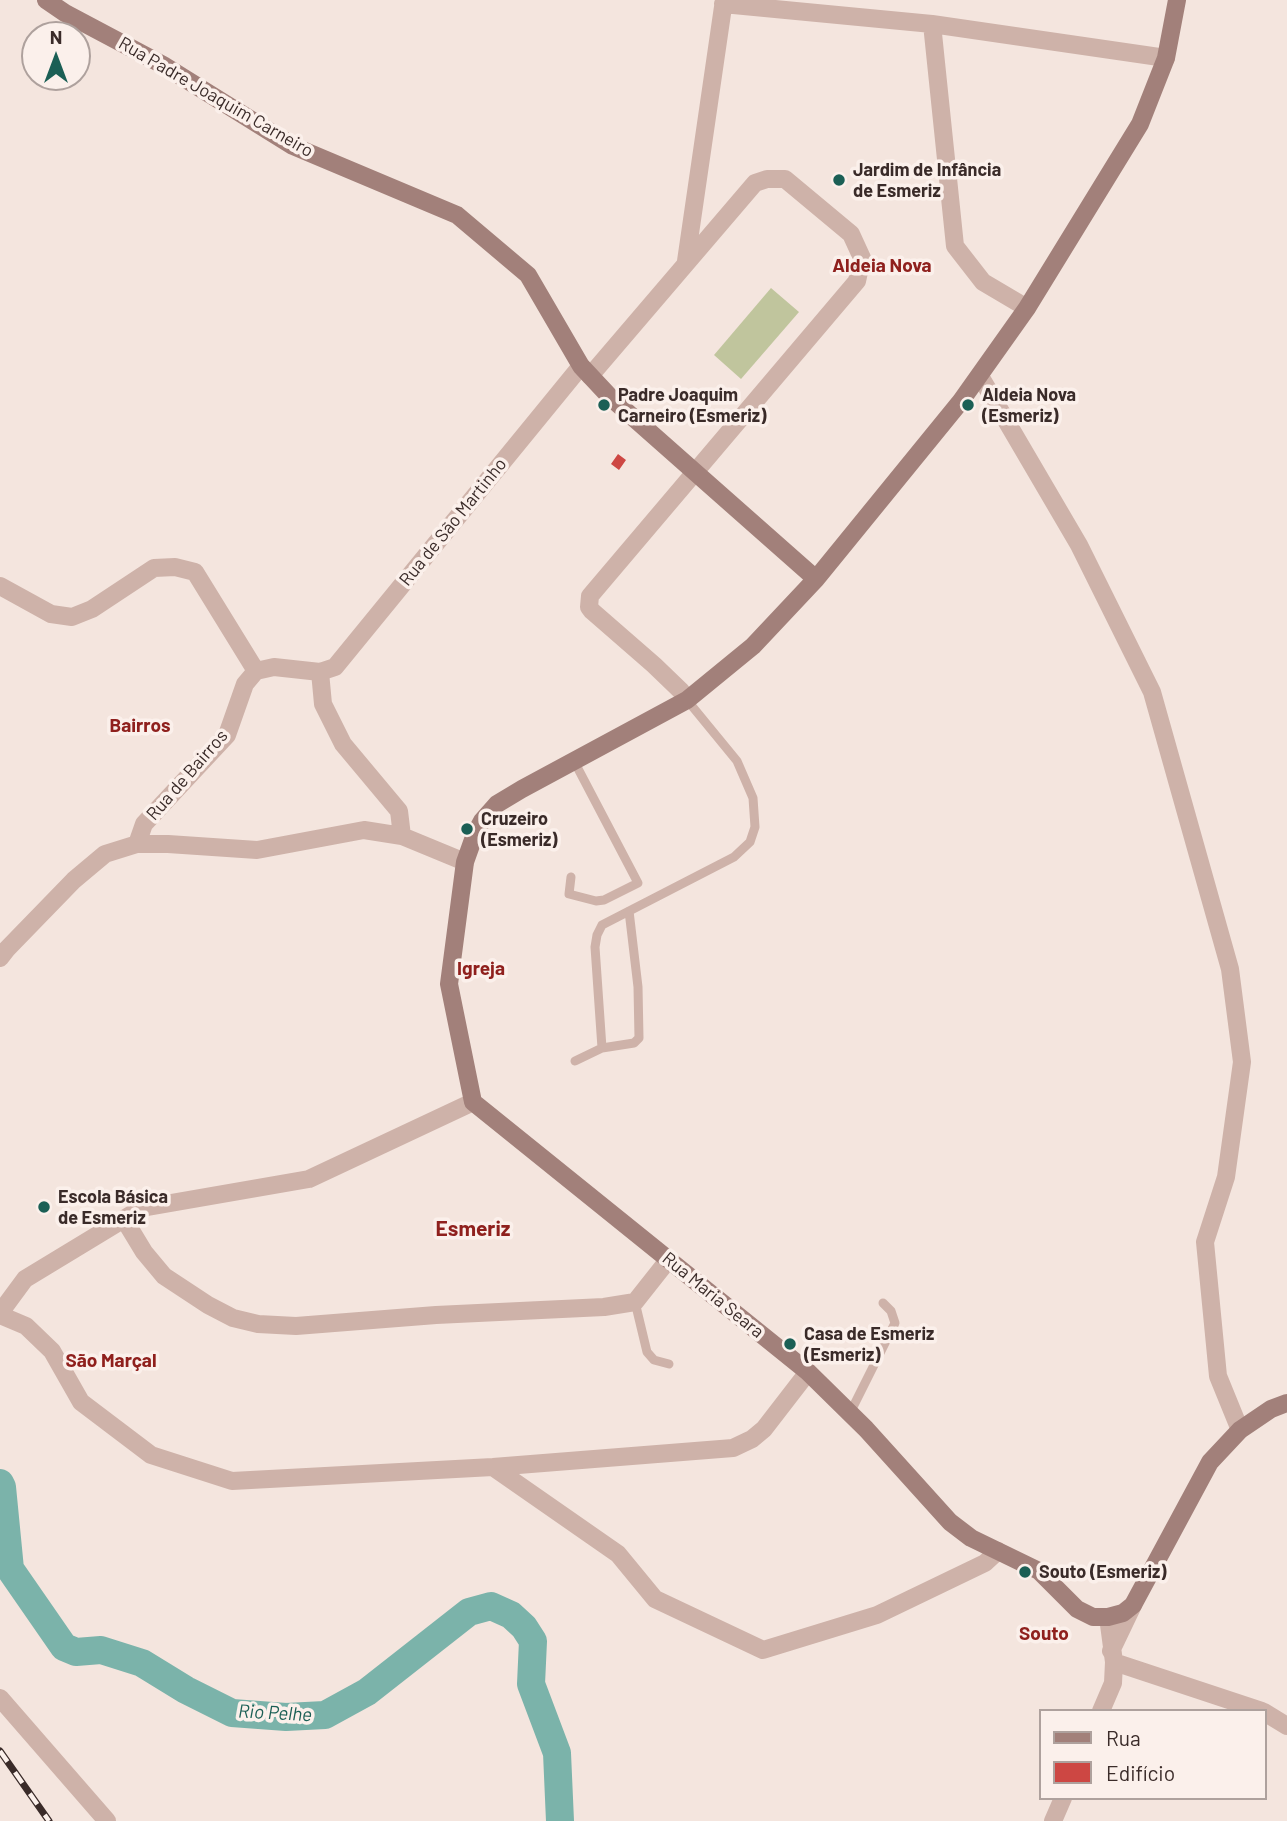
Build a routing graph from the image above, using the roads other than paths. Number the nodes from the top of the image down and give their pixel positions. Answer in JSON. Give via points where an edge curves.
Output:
{"nodes":[{"id":1,"x":46,"y":0,"type":"edge"},
{"id":2,"x":1177,"y":0,"type":"edge"},
{"id":3,"x":723,"y":2,"type":"edge"},
{"id":4,"x":932,"y":24,"type":"junction"},
{"id":5,"x":1166,"y":58,"type":"junction"},
{"id":6,"x":686,"y":261,"type":"junction"},
{"id":7,"x":1027,"y":308,"type":"junction"},
{"id":8,"x":585,"y":371,"type":"junction"},
{"id":9,"x":980,"y":376,"type":"junction"},
{"id":10,"x":696,"y":472,"type":"junction"},
{"id":11,"x":816,"y":579,"type":"junction"},
{"id":12,"x":0,"y":586,"type":"edge"},
{"id":13,"x":256,"y":671,"type":"junction"},
{"id":14,"x":320,"y":672,"type":"junction"},
{"id":15,"x":687,"y":700,"type":"junction"},
{"id":16,"x":574,"y":761,"type":"junction"},
{"id":17,"x":402,"y":836,"type":"junction"},
{"id":18,"x":137,"y":844,"type":"junction"},
{"id":19,"x":465,"y":862,"type":"junction"},
{"id":20,"x":570,"y":877,"type":"dead end"},
{"id":21,"x":629,"y":911,"type":"junction"},
{"id":22,"x":0,"y":958,"type":"edge"},
{"id":23,"x":602,"y":1048,"type":"junction"},
{"id":24,"x":575,"y":1061,"type":"dead end"},
{"id":25,"x":473,"y":1102,"type":"junction"},
{"id":26,"x":124,"y":1219,"type":"junction"},
{"id":27,"x":668,"y":1259,"type":"junction"},
{"id":28,"x":635,"y":1302,"type":"junction"},
{"id":29,"x":883,"y":1303,"type":"dead end"},
{"id":30,"x":0,"y":1314,"type":"edge"},
{"id":31,"x":669,"y":1364,"type":"dead end"},
{"id":32,"x":808,"y":1372,"type":"junction"},
{"id":33,"x":1287,"y":1403,"type":"edge"},
{"id":34,"x":850,"y":1413,"type":"junction"},
{"id":35,"x":1240,"y":1430,"type":"junction"},
{"id":36,"x":493,"y":1467,"type":"junction"},
{"id":37,"x":998,"y":1551,"type":"junction"},
{"id":38,"x":1133,"y":1605,"type":"junction"},
{"id":39,"x":1108,"y":1617,"type":"junction"},
{"id":40,"x":1113,"y":1657,"type":"junction"},
{"id":41,"x":0,"y":1698,"type":"edge"},
{"id":42,"x":1102,"y":1709,"type":"edge"},
{"id":43,"x":1257,"y":1709,"type":"edge"},
{"id":44,"x":1266,"y":1713,"type":"edge"},
{"id":45,"x":1287,"y":1726,"type":"edge"},
{"id":46,"x":1062,"y":1800,"type":"edge"},
{"id":47,"x":107,"y":1821,"type":"edge"},
{"id":48,"x":1054,"y":1821,"type":"edge"}],
"edges":[{"from":1,"to":8,"type":"street","name":"Rua Padre Joaquim Carneiro","via":[[163,65],[293,146],[457,215],[528,275]]},
{"from":2,"to":5,"type":"street"},
{"from":3,"to":4,"type":"street"},
{"from":3,"to":6,"type":"street"},
{"from":4,"to":5,"type":"street"},
{"from":4,"to":7,"type":"street","via":[[956,246],[983,282]]},
{"from":5,"to":7,"type":"street","via":[[1140,124]]},
{"from":6,"to":8,"type":"street","name":"Rua de São Martinho"},
{"from":6,"to":10,"type":"street","name":"Rua de São Martinho","via":[[755,183],[766,179],[785,179],[851,234],[862,258],[856,282]]},
{"from":7,"to":9,"type":"street"},
{"from":8,"to":10,"type":"street","name":"Rua Padre Joaquim Carneiro"},
{"from":8,"to":14,"type":"street","name":"Rua de São Martinho","via":[[335,667]]},
{"from":9,"to":11,"type":"street"},
{"from":9,"to":35,"type":"street","via":[[1079,545],[1152,692],[1230,969],[1242,1062],[1226,1177],[1205,1242],[1218,1376]]},
{"from":10,"to":11,"type":"street","name":"Rua Padre Joaquim Carneiro"},
{"from":10,"to":15,"type":"street","name":"Rua de São Martinho","via":[[588,601],[592,611]]},
{"from":11,"to":15,"type":"street","via":[[753,646]]},
{"from":12,"to":13,"type":"street","via":[[51,614],[72,617],[154,568],[175,566],[195,572]]},
{"from":13,"to":14,"type":"street","via":[[274,667]]},
{"from":13,"to":18,"type":"street","name":"Rua de Bairros","via":[[245,684],[227,735],[144,824]]},
{"from":14,"to":17,"type":"street","via":[[323,704],[343,744],[399,811]]},
{"from":15,"to":16,"type":"street"},
{"from":15,"to":21,"type":"lane","via":[[737,761],[753,798],[755,827],[750,842],[734,858]]},
{"from":16,"to":19,"type":"street","via":[[498,804],[482,821]]},
{"from":16,"to":20,"type":"lane","via":[[638,883],[596,901],[569,894]]},
{"from":17,"to":18,"type":"street","via":[[364,830],[257,850]]},
{"from":17,"to":19,"type":"street"},
{"from":18,"to":22,"type":"street","via":[[106,854],[74,880]]},
{"from":19,"to":25,"type":"street","via":[[449,984]]},
{"from":21,"to":23,"type":"lane","via":[[602,925],[597,935]]},
{"from":21,"to":23,"type":"lane","via":[[641,1031],[634,1043]]},
{"from":23,"to":24,"type":"lane"},
{"from":25,"to":26,"type":"street","via":[[309,1180],[142,1208]]},
{"from":25,"to":27,"type":"street","name":"Rua Maria Seara"},
{"from":26,"to":28,"type":"street","via":[[164,1276],[233,1318],[258,1324],[296,1326]]},
{"from":26,"to":30,"type":"street","via":[[25,1279]]},
{"from":27,"to":28,"type":"street"},
{"from":27,"to":32,"type":"street","name":"Rua Maria Seara"},
{"from":28,"to":31,"type":"lane","via":[[647,1352],[654,1360]]},
{"from":29,"to":34,"type":"lane","via":[[895,1323]]},
{"from":30,"to":36,"type":"street","via":[[26,1326],[52,1351],[81,1402],[151,1455],[232,1481]]},
{"from":32,"to":34,"type":"street","name":"Rua Maria Seara"},
{"from":32,"to":36,"type":"street","via":[[764,1429],[733,1448]]},
{"from":33,"to":35,"type":"street"},
{"from":34,"to":37,"type":"street","name":"Rua Maria Seara","via":[[950,1522]]},
{"from":35,"to":38,"type":"street","via":[[1210,1462]]},
{"from":36,"to":37,"type":"street","via":[[618,1554],[655,1599],[762,1650],[877,1615],[985,1563]]},
{"from":37,"to":39,"type":"street","name":"Rua Maria Seara","via":[[1039,1571],[1077,1609],[1093,1617]]},
{"from":38,"to":39,"type":"street"},
{"from":38,"to":40,"type":"street"},
{"from":39,"to":40,"type":"street"},
{"from":40,"to":42,"type":"street","via":[[1113,1683]]},
{"from":40,"to":43,"type":"street"},
{"from":41,"to":47,"type":"street"},
{"from":44,"to":45,"type":"street"},
{"from":46,"to":48,"type":"street"}]}
